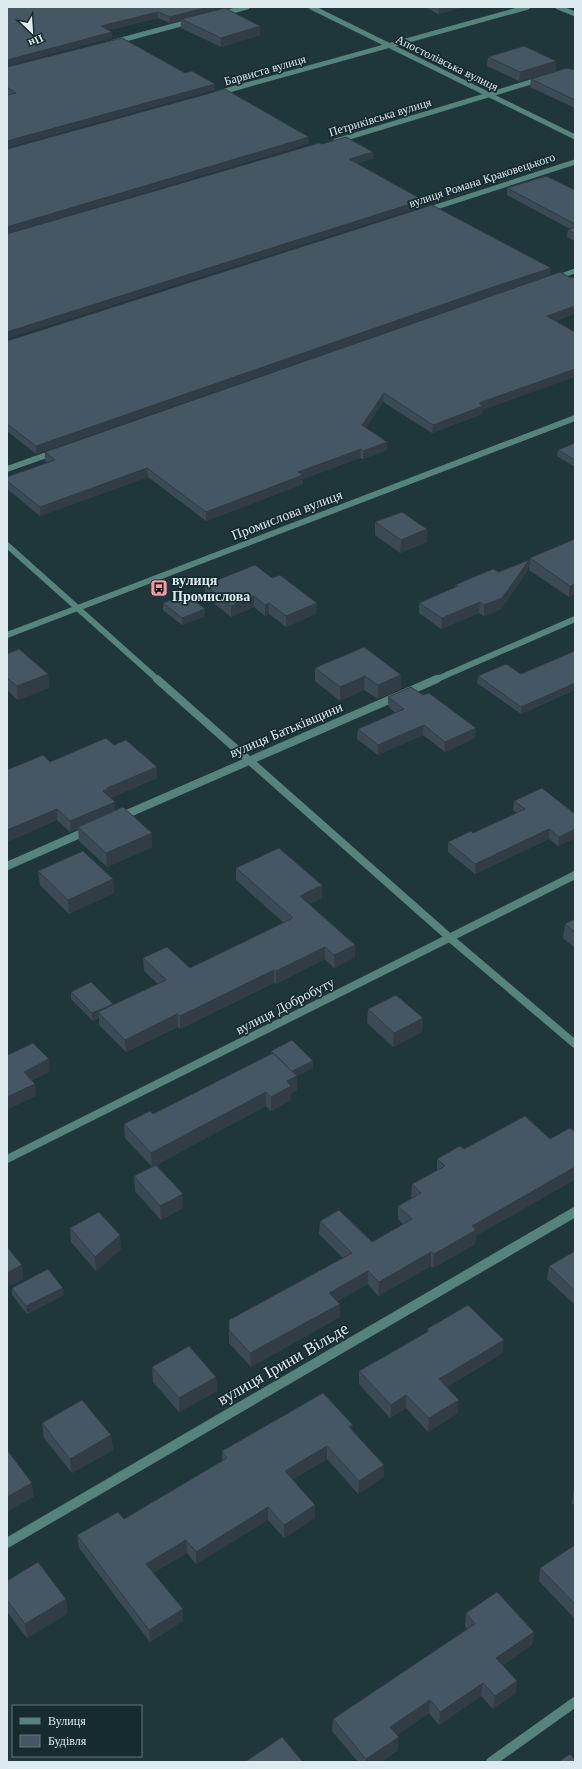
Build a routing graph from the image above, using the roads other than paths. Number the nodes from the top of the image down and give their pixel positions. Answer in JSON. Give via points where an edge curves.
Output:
{"nodes":[{"id":1,"x":247,"y":7,"type":"edge"},
{"id":2,"x":311,"y":7,"type":"edge"},
{"id":3,"x":528,"y":7,"type":"edge"},
{"id":4,"x":558,"y":7,"type":"edge"},
{"id":5,"x":575,"y":14,"type":"edge"},
{"id":6,"x":217,"y":15,"type":"edge"},
{"id":7,"x":194,"y":21,"type":"edge"},
{"id":8,"x":104,"y":44,"type":"edge"},
{"id":9,"x":389,"y":46,"type":"junction"},
{"id":10,"x":546,"y":78,"type":"edge"},
{"id":11,"x":213,"y":95,"type":"edge"},
{"id":12,"x":489,"y":95,"type":"junction"},
{"id":13,"x":575,"y":137,"type":"edge"},
{"id":14,"x":328,"y":143,"type":"edge"},
{"id":15,"x":575,"y":162,"type":"edge"},
{"id":16,"x":424,"y":211,"type":"edge"},
{"id":17,"x":575,"y":271,"type":"edge"},
{"id":18,"x":545,"y":281,"type":"edge"},
{"id":19,"x":575,"y":418,"type":"edge"},
{"id":20,"x":59,"y":451,"type":"edge"},
{"id":21,"x":7,"y":469,"type":"edge"},
{"id":22,"x":7,"y":545,"type":"edge"},
{"id":23,"x":78,"y":608,"type":"junction"},
{"id":24,"x":575,"y":619,"type":"edge"},
{"id":25,"x":7,"y":635,"type":"edge"},
{"id":26,"x":248,"y":761,"type":"junction"},
{"id":27,"x":109,"y":821,"type":"edge"},
{"id":28,"x":95,"y":827,"type":"edge"},
{"id":29,"x":7,"y":866,"type":"edge"},
{"id":30,"x":575,"y":875,"type":"edge"},
{"id":31,"x":450,"y":938,"type":"junction"},
{"id":32,"x":575,"y":1044,"type":"edge"},
{"id":33,"x":7,"y":1159,"type":"edge"},
{"id":34,"x":575,"y":1212,"type":"edge"},
{"id":35,"x":7,"y":1543,"type":"edge"},
{"id":36,"x":575,"y":1702,"type":"edge"},
{"id":37,"x":491,"y":1762,"type":"edge"}],
"edges":[{"from":1,"to":6,"type":"street"},
{"from":2,"to":9,"type":"street","name":"Апостолівська вулиця"},
{"from":3,"to":9,"type":"street","name":"Барвиста вулиця"},
{"from":4,"to":5,"type":"street"},
{"from":7,"to":8,"type":"street"},
{"from":9,"to":11,"type":"street","name":"Барвиста вулиця"},
{"from":9,"to":12,"type":"street","name":"Апостолівська вулиця"},
{"from":10,"to":12,"type":"street","name":"Петриківська вулиця"},
{"from":12,"to":13,"type":"street","name":"Апостолівська вулиця"},
{"from":12,"to":14,"type":"street","name":"Петриківська вулиця"},
{"from":15,"to":16,"type":"street","name":"вулиця Романа Краковецького"},
{"from":17,"to":18,"type":"street"},
{"from":19,"to":23,"type":"street","name":"Промислова вулиця"},
{"from":20,"to":21,"type":"street"},
{"from":22,"to":23,"type":"street"},
{"from":23,"to":25,"type":"street","name":"Промислова вулиця"},
{"from":23,"to":26,"type":"street"},
{"from":24,"to":26,"type":"street","name":"вулиця Батьківщини"},
{"from":26,"to":27,"type":"street","name":"вулиця Батьківщини"},
{"from":26,"to":31,"type":"street"},
{"from":28,"to":29,"type":"street"},
{"from":30,"to":31,"type":"street","name":"вулиця Добробуту"},
{"from":31,"to":32,"type":"street"},
{"from":31,"to":33,"type":"street","name":"вулиця Добробуту"},
{"from":34,"to":35,"type":"street","name":"вулиця Ірини Вільде"},
{"from":36,"to":37,"type":"street"}]}
